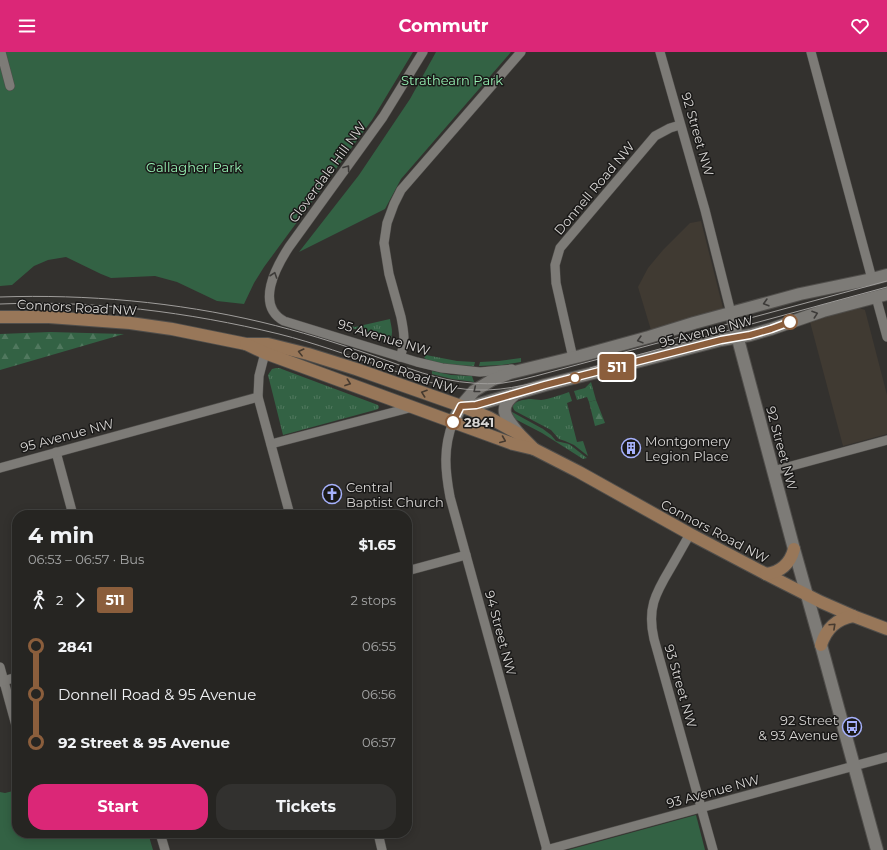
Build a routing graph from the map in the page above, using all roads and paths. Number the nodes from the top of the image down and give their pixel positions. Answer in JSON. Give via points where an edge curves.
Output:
{"nodes":[{"id":1,"x":1,"y":52,"type":"edge"},
{"id":2,"x":423,"y":52,"type":"edge"},
{"id":3,"x":521,"y":52,"type":"edge"},
{"id":4,"x":660,"y":52,"type":"edge"},
{"id":5,"x":811,"y":52,"type":"edge"},
{"id":6,"x":10,"y":86,"type":"dead end"},
{"id":7,"x":680,"y":125,"type":"junction"},
{"id":8,"x":887,"y":275,"type":"edge"},
{"id":9,"x":872,"y":279,"type":"junction"},
{"id":10,"x":881,"y":295,"type":"edge"},
{"id":11,"x":274,"y":313,"type":"joint"},
{"id":12,"x":731,"y":313,"type":"junction"},
{"id":13,"x":0,"y":317,"type":"edge"},
{"id":14,"x":737,"y":337,"type":"junction"},
{"id":15,"x":887,"y":337,"type":"edge"},
{"id":16,"x":246,"y":344,"type":"junction"},
{"id":17,"x":265,"y":353,"type":"junction"},
{"id":18,"x":400,"y":357,"type":"junction"},
{"id":19,"x":573,"y":358,"type":"junction"},
{"id":20,"x":538,"y":366,"type":"junction"},
{"id":21,"x":515,"y":394,"type":"junction"},
{"id":22,"x":258,"y":397,"type":"junction"},
{"id":23,"x":461,"y":406,"type":"junction"},
{"id":24,"x":413,"y":407,"type":"junction"},
{"id":25,"x":453,"y":422,"type":"junction"},
{"id":26,"x":519,"y":434,"type":"junction"},
{"id":27,"x":887,"y":440,"type":"edge"},
{"id":28,"x":271,"y":444,"type":"junction"},
{"id":29,"x":534,"y":449,"type":"junction"},
{"id":30,"x":56,"y":452,"type":"junction"},
{"id":31,"x":0,"y":468,"type":"edge"},
{"id":32,"x":773,"y":471,"type":"junction"},
{"id":33,"x":72,"y":510,"type":"edge"},
{"id":34,"x":289,"y":510,"type":"edge"},
{"id":35,"x":690,"y":534,"type":"junction"},
{"id":36,"x":794,"y":549,"type":"junction"},
{"id":37,"x":466,"y":555,"type":"junction"},
{"id":38,"x":412,"y":570,"type":"edge"},
{"id":39,"x":766,"y":574,"type":"junction"},
{"id":40,"x":807,"y":595,"type":"junction"},
{"id":41,"x":853,"y":616,"type":"junction"},
{"id":42,"x":887,"y":628,"type":"edge"},
{"id":43,"x":821,"y":645,"type":"junction"},
{"id":44,"x":0,"y":667,"type":"edge"},
{"id":45,"x":12,"y":678,"type":"edge"},
{"id":46,"x":2,"y":681,"type":"edge"},
{"id":47,"x":12,"y":713,"type":"edge"},
{"id":48,"x":887,"y":757,"type":"edge"},
{"id":49,"x":854,"y":766,"type":"junction"},
{"id":50,"x":701,"y":807,"type":"junction"},
{"id":51,"x":161,"y":838,"type":"edge"},
{"id":52,"x":379,"y":838,"type":"edge"},
{"id":53,"x":165,"y":850,"type":"edge"},
{"id":54,"x":382,"y":850,"type":"edge"},
{"id":55,"x":547,"y":850,"type":"edge"},
{"id":56,"x":713,"y":850,"type":"edge"},
{"id":57,"x":877,"y":850,"type":"edge"}],
"edges":[{"from":1,"to":6,"type":"street"},
{"from":11,"to":2,"type":"street","name":"Cloverdale Hill NW","one_way":true,"via":[[270,304],[270,289],[283,256],[383,117]]},
{"from":3,"to":18,"type":"street","via":[[401,190],[394,204],[387,223],[384,243],[404,336]]},
{"from":4,"to":7,"type":"street","name":"92 Street NW"},
{"from":5,"to":9,"type":"street"},
{"from":7,"to":12,"type":"street","name":"92 Street NW"},
{"from":7,"to":19,"type":"street","name":"Donnell Road NW","via":[[655,136],[560,248],[555,265],[556,283]]},
{"from":8,"to":9,"type":"street","name":"95 Avenue NW"},
{"from":9,"to":12,"type":"street","name":"95 Avenue NW","one_way":true,"via":[[800,294]]},
{"from":14,"to":10,"type":"street","name":"95 Avenue NW","one_way":true},
{"from":10,"to":15,"type":"street"},
{"from":11,"to":18,"type":"street","name":"95 Avenue NW","via":[[284,321]]},
{"from":12,"to":14,"type":"street","name":"92 Street NW"},
{"from":12,"to":19,"type":"street","name":"95 Avenue NW","one_way":true},
{"from":13,"to":16,"type":"main road","name":"Connors Road NW","via":[[130,323]]},
{"from":14,"to":21,"type":"street","name":"95 Avenue NW"},
{"from":14,"to":32,"type":"street","name":"92 Street NW"},
{"from":16,"to":17,"type":"main road","name":"Connors Road NW"},
{"from":23,"to":16,"type":"main road","name":"Connors Road NW","one_way":true,"via":[[308,354],[268,344]]},
{"from":17,"to":22,"type":"street","via":[[259,376]]},
{"from":17,"to":24,"type":"main road","name":"Connors Road NW","one_way":true},
{"from":18,"to":20,"type":"street","name":"95 Avenue NW","via":[[442,368],[480,372]]},
{"from":19,"to":20,"type":"street","name":"95 Avenue NW"},
{"from":20,"to":23,"type":"street","name":"95 Avenue NW","one_way":true,"via":[[492,380],[474,391]]},
{"from":21,"to":23,"type":"street","name":"95 Avenue NW","via":[[476,405]]},
{"from":21,"to":26,"type":"street","via":[[507,401],[505,409]]},
{"from":22,"to":28,"type":"street"},
{"from":22,"to":30,"type":"street","name":"95 Avenue NW"},
{"from":23,"to":25,"type":"street","name":"95 Avenue NW"},
{"from":23,"to":26,"type":"main road","name":"Connors Road NW"},
{"from":24,"to":25,"type":"main road","name":"Connors Road NW"},
{"from":24,"to":28,"type":"street"},
{"from":25,"to":29,"type":"main road","name":"Connors Road NW","one_way":true},
{"from":25,"to":37,"type":"street","name":"94 Street NW","via":[[447,443],[446,477]]},
{"from":26,"to":29,"type":"main road","name":"Connors Road NW"},
{"from":27,"to":32,"type":"street"},
{"from":28,"to":34,"type":"street"},
{"from":29,"to":35,"type":"main road","name":"Connors Road NW"},
{"from":30,"to":31,"type":"street","name":"95 Avenue NW"},
{"from":30,"to":33,"type":"street"},
{"from":32,"to":36,"type":"street","name":"92 Street NW"},
{"from":35,"to":39,"type":"main road","name":"Connors Road NW"},
{"from":35,"to":50,"type":"street","name":"93 Street NW","via":[[657,590],[651,622]]},
{"from":36,"to":39,"type":"main road","via":[[790,560],[782,569]]},
{"from":36,"to":40,"type":"street","name":"92 Street NW"},
{"from":37,"to":38,"type":"street"},
{"from":37,"to":55,"type":"street","name":"94 Street NW"},
{"from":39,"to":40,"type":"main road","name":"Connors Road NW"},
{"from":40,"to":41,"type":"main road","name":"Connors Road NW"},
{"from":40,"to":43,"type":"street","name":"92 Street NW"},
{"from":41,"to":42,"type":"main road","name":"Connors Road NW"},
{"from":43,"to":41,"type":"main road","one_way":true,"via":[[830,627]]},
{"from":43,"to":49,"type":"street","name":"92 Street NW"},
{"from":44,"to":46,"type":"street"},
{"from":45,"to":46,"type":"street"},
{"from":46,"to":47,"type":"street"},
{"from":48,"to":49,"type":"street","name":"93 Avenue NW"},
{"from":49,"to":50,"type":"street","name":"93 Avenue NW"},
{"from":49,"to":57,"type":"street","name":"92 Street NW"},
{"from":50,"to":55,"type":"street","name":"93 Avenue NW"},
{"from":50,"to":56,"type":"street","name":"93 Street NW"},
{"from":51,"to":53,"type":"street"},
{"from":52,"to":54,"type":"street"}]}
